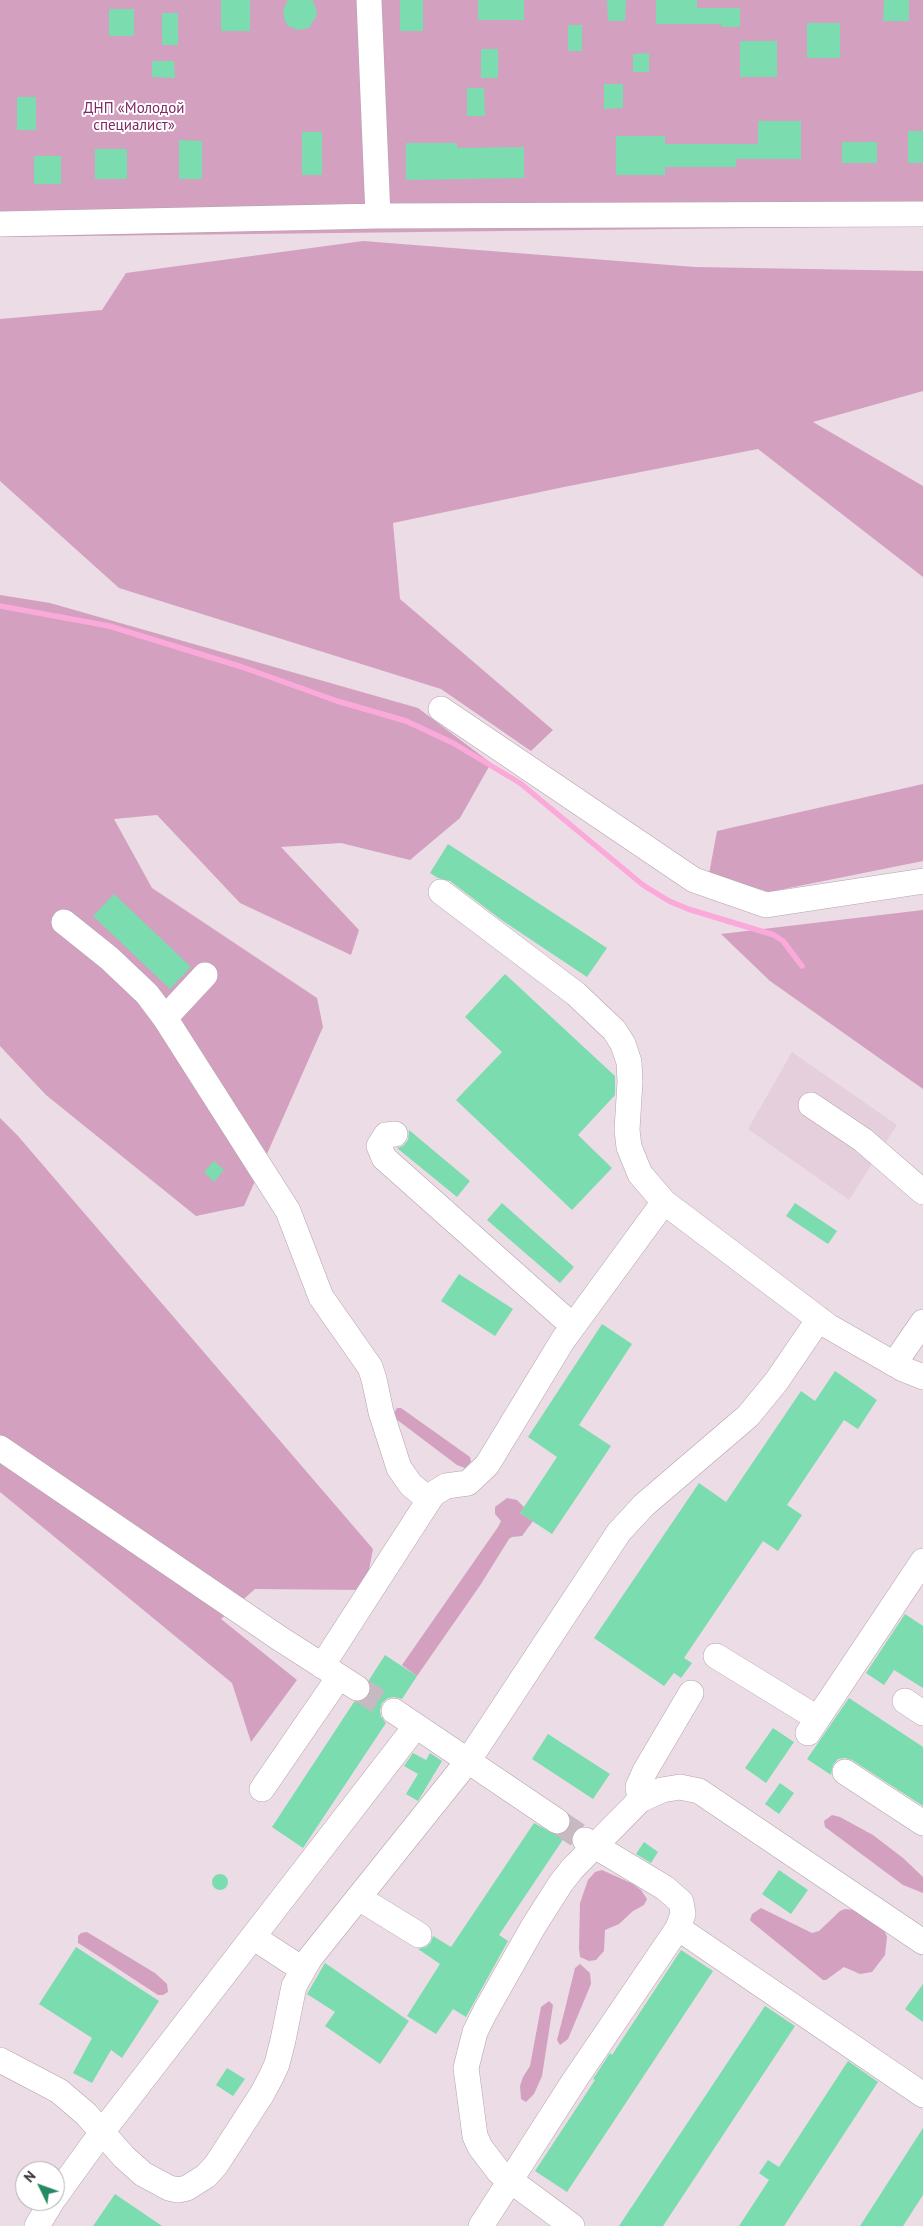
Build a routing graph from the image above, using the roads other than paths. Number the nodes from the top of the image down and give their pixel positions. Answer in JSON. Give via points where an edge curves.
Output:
{"nodes":[{"id":1,"x":369,"y":0,"type":"edge"},
{"id":2,"x":923,"y":214,"type":"edge"},
{"id":3,"x":378,"y":216,"type":"junction"},
{"id":4,"x":0,"y":224,"type":"edge"},
{"id":5,"x":441,"y":709,"type":"dead end"},
{"id":6,"x":923,"y":881,"type":"edge"},
{"id":7,"x":441,"y":892,"type":"dead end"},
{"id":8,"x":64,"y":922,"type":"dead end"},
{"id":9,"x":205,"y":975,"type":"dead end"},
{"id":10,"x":165,"y":1018,"type":"junction"},
{"id":11,"x":811,"y":1105,"type":"dead end"},
{"id":12,"x":396,"y":1134,"type":"dead end"},
{"id":13,"x":923,"y":1192,"type":"edge"},
{"id":14,"x":664,"y":1202,"type":"junction"},
{"id":15,"x":819,"y":1319,"type":"junction"},
{"id":16,"x":923,"y":1322,"type":"edge"},
{"id":17,"x":573,"y":1326,"type":"junction"},
{"id":18,"x":894,"y":1364,"type":"junction"},
{"id":19,"x":923,"y":1377,"type":"edge"},
{"id":20,"x":0,"y":1448,"type":"edge"},
{"id":21,"x":428,"y":1499,"type":"junction"},
{"id":22,"x":923,"y":1561,"type":"edge"},
{"id":23,"x":716,"y":1656,"type":"dead end"},
{"id":24,"x":339,"y":1677,"type":"junction"},
{"id":25,"x":691,"y":1693,"type":"dead end"},
{"id":26,"x":394,"y":1711,"type":"tunnel mouth"},
{"id":27,"x":416,"y":1726,"type":"junction"},
{"id":28,"x":468,"y":1761,"type":"junction"},
{"id":29,"x":845,"y":1772,"type":"dead end"},
{"id":30,"x":262,"y":1788,"type":"dead end"},
{"id":31,"x":640,"y":1800,"type":"junction"},
{"id":32,"x":557,"y":1821,"type":"tunnel mouth"},
{"id":33,"x":923,"y":1823,"type":"edge"},
{"id":34,"x":590,"y":1843,"type":"junction"},
{"id":35,"x":358,"y":1898,"type":"junction"},
{"id":36,"x":678,"y":1928,"type":"junction"},
{"id":37,"x":419,"y":1935,"type":"dead end"},
{"id":38,"x":253,"y":1937,"type":"junction"},
{"id":39,"x":923,"y":1942,"type":"edge"},
{"id":40,"x":302,"y":1969,"type":"junction"},
{"id":41,"x":0,"y":2060,"type":"edge"},
{"id":42,"x":923,"y":2095,"type":"edge"},
{"id":43,"x":102,"y":2132,"type":"junction"},
{"id":44,"x":510,"y":2181,"type":"junction"},
{"id":45,"x":65,"y":2183,"type":"edge"},
{"id":46,"x":46,"y":2211,"type":"edge"},
{"id":47,"x":37,"y":2226,"type":"edge"},
{"id":48,"x":481,"y":2226,"type":"edge"},
{"id":49,"x":572,"y":2226,"type":"edge"}],
"edges":[{"from":1,"to":3,"type":"street"},
{"from":2,"to":3,"type":"street"},
{"from":3,"to":4,"type":"street"},
{"from":5,"to":6,"type":"street","via":[[694,880],[766,905]]},
{"from":7,"to":14,"type":"street","via":[[576,994],[614,1030],[624,1044],[629,1062],[629,1147],[640,1174]]},
{"from":8,"to":10,"type":"street","via":[[147,994]]},
{"from":9,"to":10,"type":"street"},
{"from":10,"to":21,"type":"street","via":[[288,1211],[321,1297],[370,1367],[399,1468],[411,1485]]},
{"from":11,"to":13,"type":"street","via":[[864,1140]]},
{"from":12,"to":17,"type":"street","via":[[386,1135],[379,1146],[384,1158]]},
{"from":14,"to":15,"type":"street"},
{"from":14,"to":17,"type":"street"},
{"from":15,"to":18,"type":"street"},
{"from":15,"to":28,"type":"street","via":[[776,1382],[748,1416],[644,1505],[619,1532]]},
{"from":16,"to":18,"type":"street"},
{"from":17,"to":21,"type":"street","via":[[487,1465],[468,1483],[438,1489]]},
{"from":18,"to":19,"type":"street"},
{"from":20,"to":24,"type":"street"},
{"from":21,"to":24,"type":"street"},
{"from":22,"to":23,"type":"street","via":[[812,1726]]},
{"from":24,"to":30,"type":"street"},
{"from":25,"to":31,"type":"street","via":[[645,1771],[638,1788]]},
{"from":26,"to":27,"type":"street"},
{"from":27,"to":28,"type":"street"},
{"from":27,"to":38,"type":"street"},
{"from":28,"to":32,"type":"street"},
{"from":28,"to":35,"type":"street"},
{"from":29,"to":33,"type":"street"},
{"from":31,"to":34,"type":"street"},
{"from":31,"to":39,"type":"street","via":[[662,1790],[680,1787],[699,1791]]},
{"from":34,"to":36,"type":"street","via":[[665,1888],[681,1902],[683,1914]]},
{"from":34,"to":44,"type":"street","via":[[533,1927],[485,2012],[469,2053],[466,2068],[475,2136],[488,2160]]},
{"from":35,"to":37,"type":"street"},
{"from":35,"to":40,"type":"street"},
{"from":36,"to":42,"type":"street"},
{"from":36,"to":44,"type":"street"},
{"from":38,"to":40,"type":"street"},
{"from":38,"to":43,"type":"street"},
{"from":40,"to":43,"type":"street","via":[[294,1986],[285,2033],[271,2077],[206,2176],[187,2188],[169,2188],[142,2174]]},
{"from":41,"to":43,"type":"street","via":[[59,2091]]},
{"from":43,"to":45,"type":"street"},
{"from":44,"to":48,"type":"street"},
{"from":44,"to":49,"type":"street"},
{"from":46,"to":47,"type":"street"}]}
